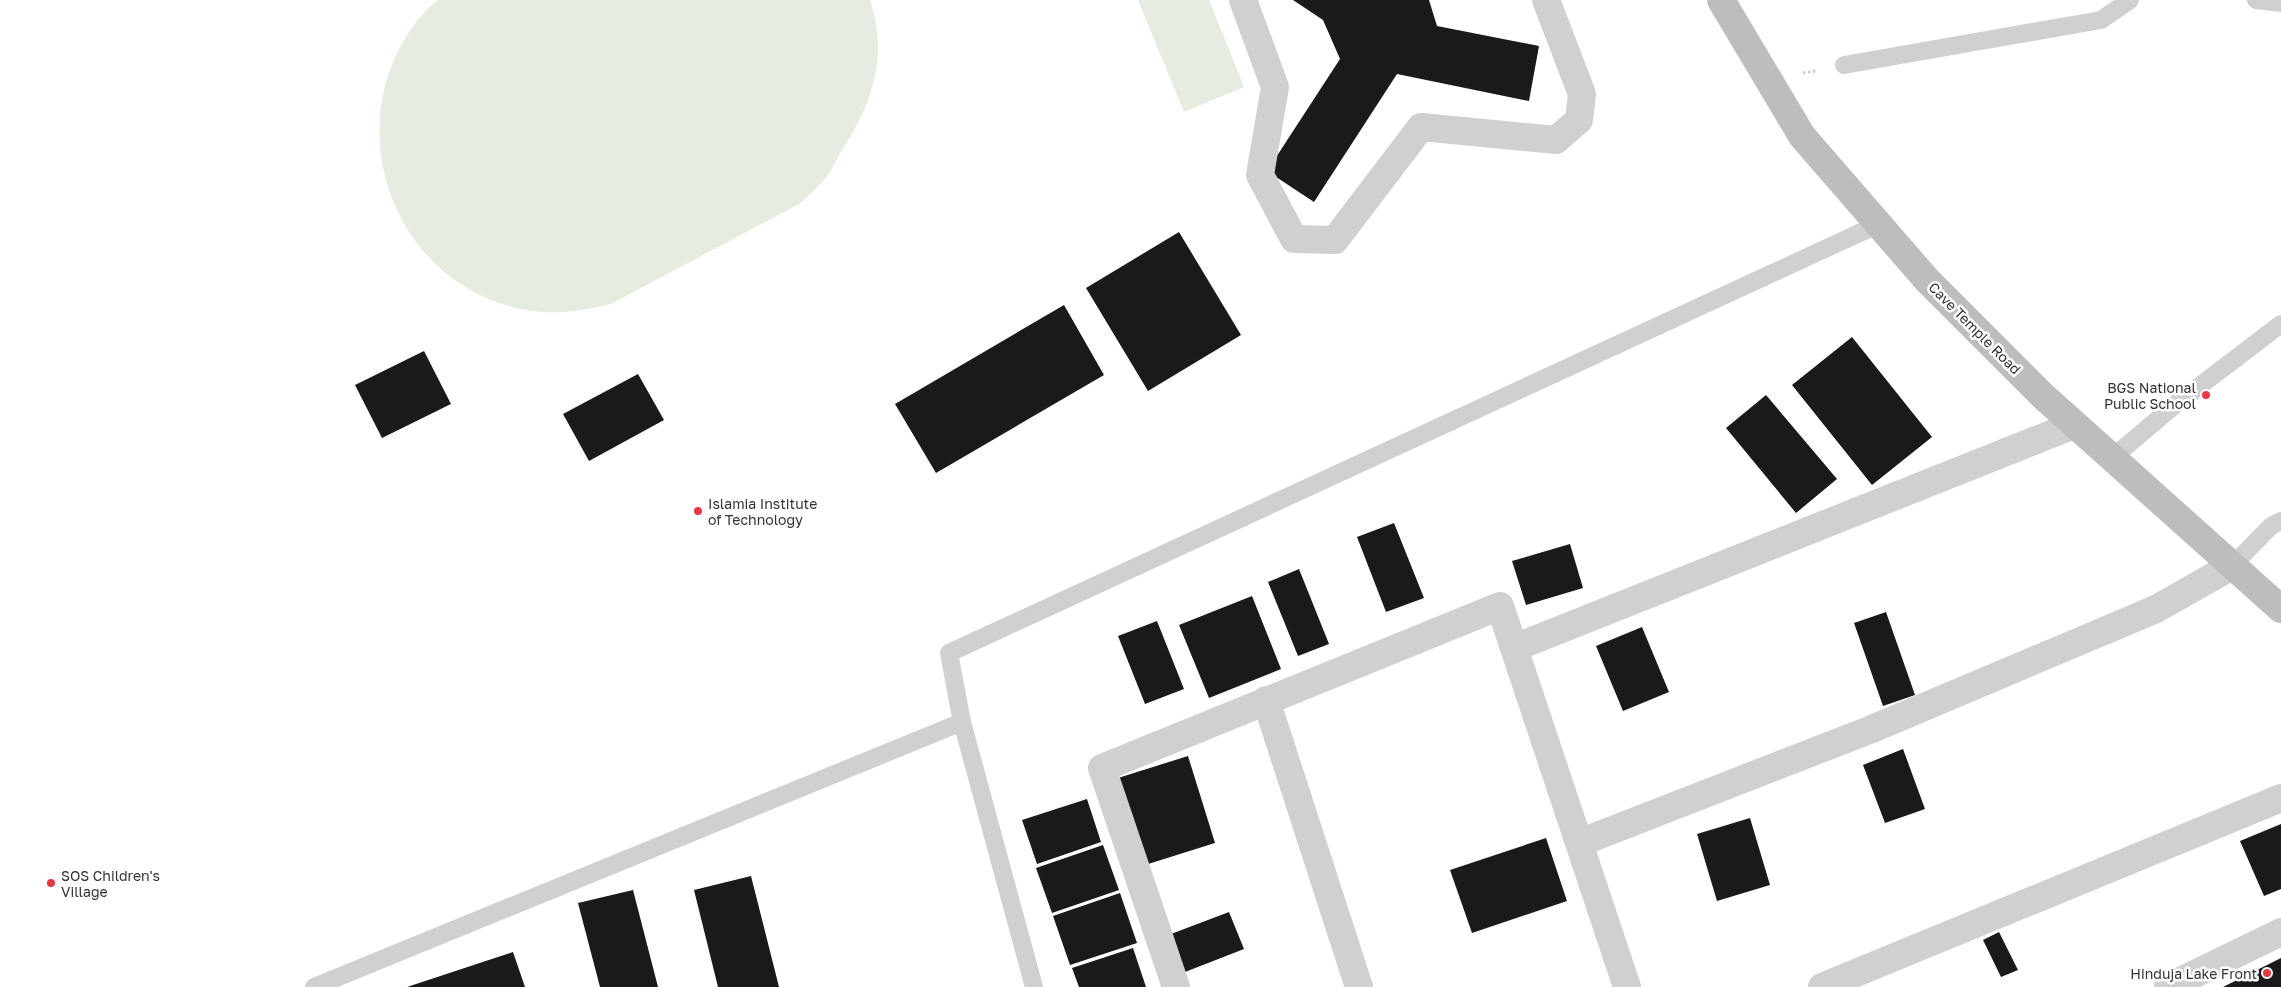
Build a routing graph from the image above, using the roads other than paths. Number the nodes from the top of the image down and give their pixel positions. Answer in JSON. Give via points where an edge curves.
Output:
{"nodes":[{"id":1,"x":1243,"y":0,"type":"edge"},
{"id":2,"x":1721,"y":0,"type":"edge"},
{"id":3,"x":2130,"y":0,"type":"edge"},
{"id":4,"x":2256,"y":0,"type":"edge"},
{"id":5,"x":2281,"y":3,"type":"edge"},
{"id":6,"x":1555,"y":4,"type":"edge"},
{"id":7,"x":1844,"y":65,"type":"dead end"},
{"id":8,"x":1879,"y":224,"type":"junction"},
{"id":9,"x":2281,"y":324,"type":"edge"},
{"id":10,"x":2074,"y":425,"type":"junction"},
{"id":11,"x":2112,"y":458,"type":"junction"},
{"id":12,"x":2281,"y":521,"type":"edge"},
{"id":13,"x":2232,"y":566,"type":"junction"},
{"id":14,"x":2281,"y":609,"type":"edge"},
{"id":15,"x":1514,"y":648,"type":"junction"},
{"id":16,"x":1266,"y":700,"type":"junction"},
{"id":17,"x":962,"y":722,"type":"junction"},
{"id":18,"x":2281,"y":798,"type":"edge"},
{"id":19,"x":1579,"y":843,"type":"junction"},
{"id":20,"x":2281,"y":932,"type":"edge"},
{"id":21,"x":314,"y":987,"type":"edge"},
{"id":22,"x":1034,"y":987,"type":"edge"},
{"id":23,"x":1176,"y":987,"type":"edge"},
{"id":24,"x":1359,"y":987,"type":"edge"},
{"id":25,"x":1627,"y":987,"type":"edge"},
{"id":26,"x":1822,"y":987,"type":"edge"},
{"id":27,"x":2168,"y":987,"type":"edge"}],
"edges":[{"from":1,"to":6,"type":"street","via":[[1275,87],[1260,175],[1294,238],[1335,240],[1421,127],[1556,140],[1579,120],[1582,94]]},
{"from":2,"to":8,"type":"main road","name":"Cave Temple Road","via":[[1802,136]]},
{"from":3,"to":7,"type":"lane","via":[[2101,20]]},
{"from":4,"to":5,"type":"lane"},
{"from":8,"to":10,"type":"main road","name":"Cave Temple Road","via":[[1927,280]]},
{"from":8,"to":17,"type":"lane","via":[[949,653]]},
{"from":9,"to":11,"type":"lane","via":[[2176,404]]},
{"from":10,"to":11,"type":"main road","name":"Cave Temple Road"},
{"from":10,"to":15,"type":"street"},
{"from":11,"to":13,"type":"main road","name":"Cave Temple Road"},
{"from":12,"to":13,"type":"lane"},
{"from":13,"to":14,"type":"main road","name":"Cave Temple Road"},
{"from":13,"to":19,"type":"street","via":[[2156,609],[1872,729]]},
{"from":15,"to":16,"type":"street","via":[[1500,606]]},
{"from":15,"to":19,"type":"street"},
{"from":16,"to":23,"type":"street","via":[[1102,768]]},
{"from":16,"to":24,"type":"street"},
{"from":17,"to":21,"type":"lane"},
{"from":17,"to":22,"type":"lane"},
{"from":18,"to":26,"type":"street"},
{"from":19,"to":25,"type":"street"},
{"from":20,"to":27,"type":"street"}]}
